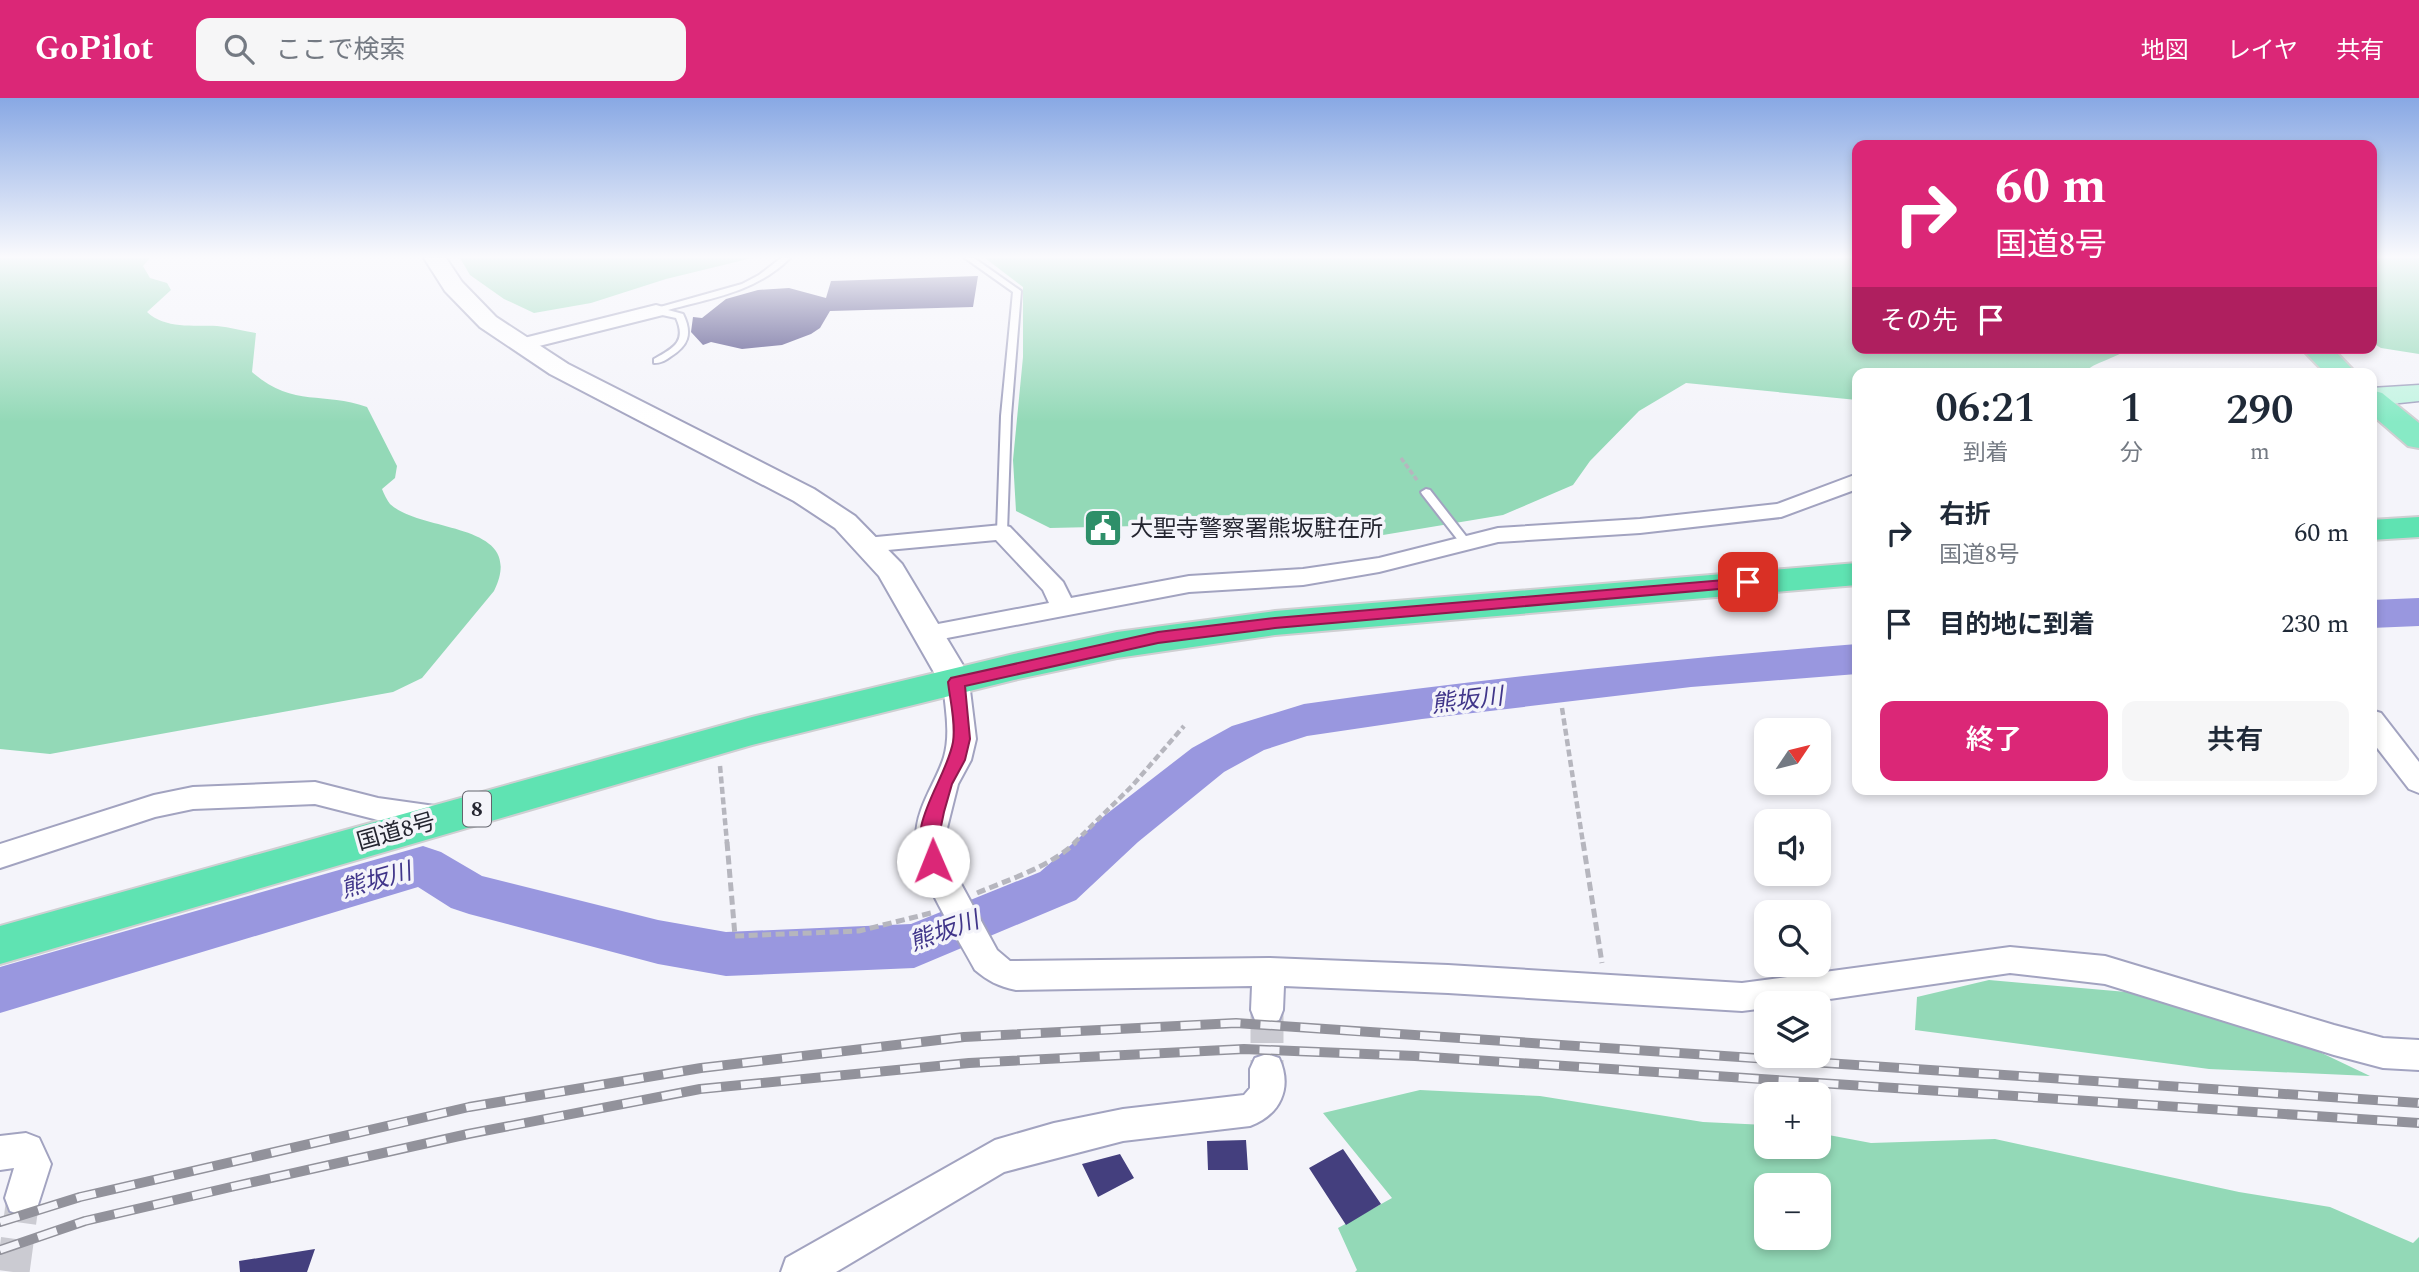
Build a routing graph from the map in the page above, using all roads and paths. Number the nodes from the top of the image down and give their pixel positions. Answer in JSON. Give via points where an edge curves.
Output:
{"nodes":[{"id":1,"x":479,"y":313,"type":"edge"},
{"id":2,"x":649,"y":313,"type":"edge"},
{"id":3,"x":665,"y":313,"type":"edge"},
{"id":4,"x":1015,"y":313,"type":"edge"},
{"id":5,"x":523,"y":344,"type":"junction"},
{"id":6,"x":2321,"y":354,"type":"edge"},
{"id":7,"x":657,"y":361,"type":"dead end"},
{"id":8,"x":2337,"y":368,"type":"edge"},
{"id":9,"x":2419,"y":393,"type":"edge"},
{"id":10,"x":2377,"y":397,"type":"edge"},
{"id":11,"x":2377,"y":403,"type":"edge"},
{"id":12,"x":2419,"y":439,"type":"edge"},
{"id":13,"x":1401,"y":458,"type":"dead end"},
{"id":14,"x":1852,"y":483,"type":"edge"},
{"id":15,"x":1426,"y":492,"type":"joint"},
{"id":16,"x":2419,"y":527,"type":"edge"},
{"id":17,"x":2377,"y":530,"type":"edge"},
{"id":18,"x":1002,"y":532,"type":"junction"},
{"id":19,"x":1465,"y":542,"type":"junction"},
{"id":20,"x":866,"y":545,"type":"junction"},
{"id":21,"x":2419,"y":552,"type":"edge"},
{"id":22,"x":2377,"y":554,"type":"edge"},
{"id":23,"x":1852,"y":574,"type":"edge"},
{"id":24,"x":1852,"y":585,"type":"edge"},
{"id":25,"x":1065,"y":608,"type":"junction"},
{"id":26,"x":926,"y":634,"type":"junction"},
{"id":27,"x":956,"y":682,"type":"junction"},
{"id":28,"x":1562,"y":708,"type":"dead end"},
{"id":29,"x":2377,"y":728,"type":"edge"},
{"id":30,"x":2419,"y":782,"type":"edge"},
{"id":31,"x":443,"y":818,"type":"junction"},
{"id":32,"x":0,"y":856,"type":"edge"},
{"id":33,"x":0,"y":945,"type":"edge"},
{"id":34,"x":1269,"y":972,"type":"junction"},
{"id":35,"x":1606,"y":988,"type":"junction"},
{"id":36,"x":1268,"y":1010,"type":"tunnel mouth"},
{"id":37,"x":2419,"y":1055,"type":"edge"},
{"id":38,"x":1267,"y":1069,"type":"tunnel mouth"},
{"id":39,"x":0,"y":1153,"type":"edge"},
{"id":40,"x":23,"y":1198,"type":"tunnel mouth"},
{"id":41,"x":800,"y":1272,"type":"edge"}],
"edges":[{"from":1,"to":5,"type":"street"},
{"from":2,"to":5,"type":"street"},
{"from":3,"to":7,"type":"lane","via":[[680,316],[685,336],[680,347]]},
{"from":4,"to":18,"type":"lane"},
{"from":5,"to":20,"type":"street","via":[[559,369],[804,495],[845,522]]},
{"from":6,"to":8,"type":"main road"},
{"from":9,"to":10,"type":"main road"},
{"from":11,"to":12,"type":"main road"},
{"from":13,"to":15,"type":"path"},
{"from":14,"to":19,"type":"street","via":[[1781,510],[1640,526],[1498,535]]},
{"from":15,"to":19,"type":"lane"},
{"from":16,"to":17,"type":"highway"},
{"from":18,"to":20,"type":"street"},
{"from":18,"to":25,"type":"street","via":[[1054,587]]},
{"from":19,"to":25,"type":"street","via":[[1379,565],[1303,577],[1189,584]]},
{"from":20,"to":26,"type":"street","via":[[891,571]]},
{"from":21,"to":22,"type":"highway"},
{"from":23,"to":27,"type":"highway","name":"国道8号","number":"8","via":[[1262,624],[1158,638]]},
{"from":24,"to":27,"type":"highway","name":"国道8号","number":"8","via":[[1310,630],[1007,685]]},
{"from":25,"to":26,"type":"street"},
{"from":26,"to":27,"type":"street"},
{"from":27,"to":31,"type":"highway","name":"国道8号","number":"8","via":[[752,731]]},
{"from":27,"to":34,"type":"street","via":[[962,739],[930,836],[933,861],[986,960],[1001,973],[1016,976]]},
{"from":28,"to":35,"type":"path"},
{"from":29,"to":30,"type":"street"},
{"from":31,"to":32,"type":"street","via":[[378,809],[315,793],[193,798],[154,806]]},
{"from":31,"to":33,"type":"highway","name":"国道8号","number":"8"},
{"from":34,"to":35,"type":"street"},
{"from":34,"to":36,"type":"street"},
{"from":35,"to":37,"type":"street","via":[[1742,997],[2010,960],[2105,970],[2334,1040],[2384,1053]]},
{"from":38,"to":41,"type":"street","via":[[1270,1087],[1259,1105],[1250,1110],[1123,1125],[995,1157]]},
{"from":39,"to":40,"type":"street","via":[[26,1150],[33,1164]]}]}
